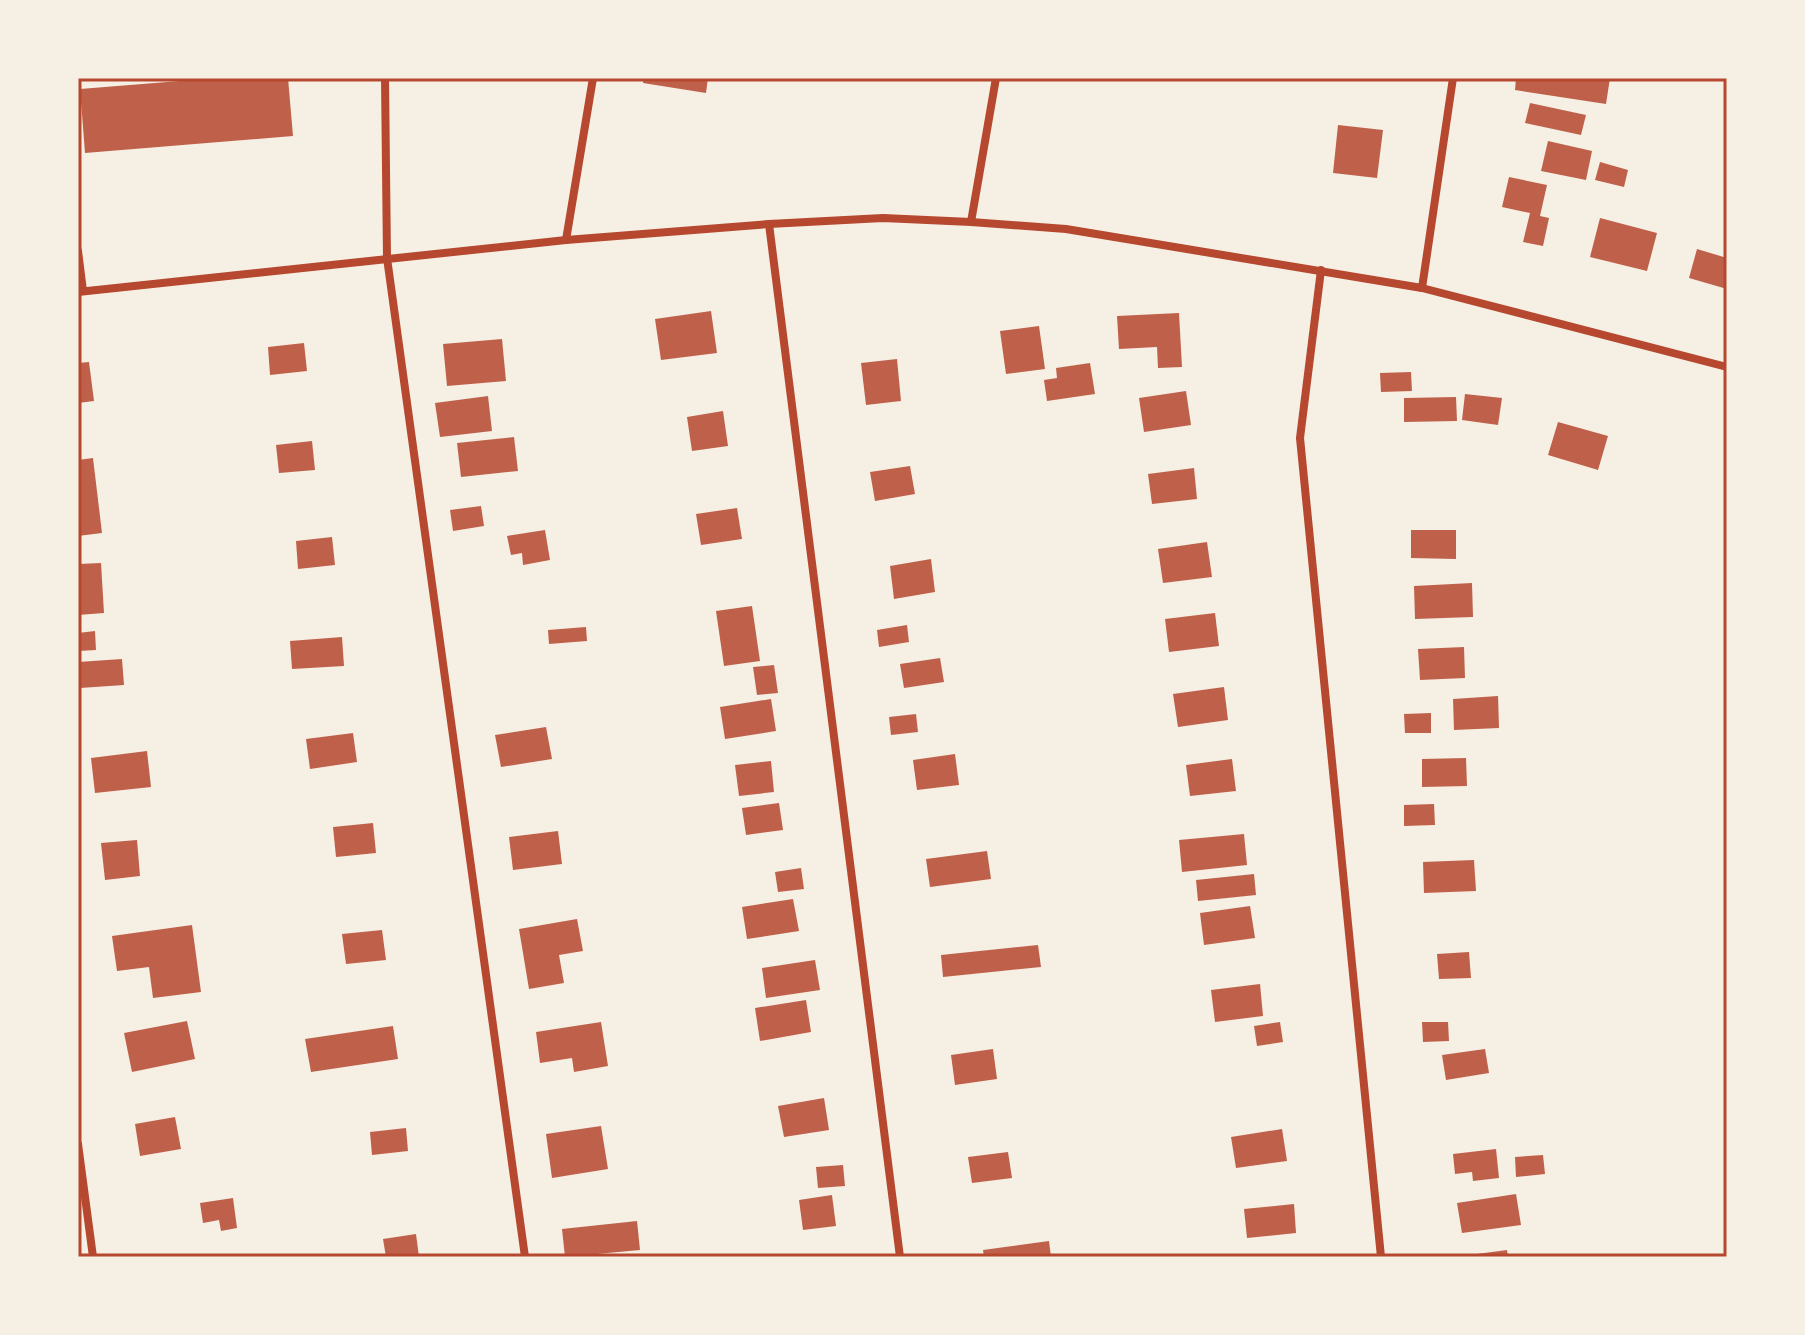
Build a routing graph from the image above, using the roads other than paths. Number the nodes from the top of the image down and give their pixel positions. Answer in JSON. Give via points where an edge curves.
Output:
{"nodes":[{"id":1,"x":385,"y":78,"type":"edge"},
{"id":2,"x":593,"y":78,"type":"edge"},
{"id":3,"x":996,"y":78,"type":"edge"},
{"id":4,"x":1453,"y":78,"type":"edge"},
{"id":5,"x":971,"y":222,"type":"junction"},
{"id":6,"x":769,"y":224,"type":"junction"},
{"id":7,"x":566,"y":240,"type":"junction"},
{"id":8,"x":78,"y":251,"type":"edge"},
{"id":9,"x":387,"y":258,"type":"junction"},
{"id":10,"x":1321,"y":270,"type":"junction"},
{"id":11,"x":1422,"y":288,"type":"junction"},
{"id":12,"x":81,"y":291,"type":"edge"},
{"id":13,"x":1727,"y":367,"type":"edge"},
{"id":14,"x":78,"y":1144,"type":"edge"},
{"id":15,"x":93,"y":1257,"type":"edge"},
{"id":16,"x":525,"y":1257,"type":"edge"},
{"id":17,"x":900,"y":1257,"type":"edge"},
{"id":18,"x":1381,"y":1257,"type":"edge"}],
"edges":[{"from":1,"to":9,"type":"street"},
{"from":2,"to":7,"type":"street"},
{"from":3,"to":5,"type":"street"},
{"from":4,"to":11,"type":"street"},
{"from":5,"to":6,"type":"street","via":[[883,218]]},
{"from":5,"to":10,"type":"street","via":[[1066,229]]},
{"from":6,"to":7,"type":"street"},
{"from":6,"to":17,"type":"street"},
{"from":7,"to":9,"type":"street"},
{"from":8,"to":12,"type":"street"},
{"from":9,"to":12,"type":"street"},
{"from":9,"to":16,"type":"street"},
{"from":10,"to":11,"type":"street"},
{"from":10,"to":18,"type":"street","via":[[1300,438]]},
{"from":11,"to":13,"type":"street"},
{"from":14,"to":15,"type":"street"}]}
